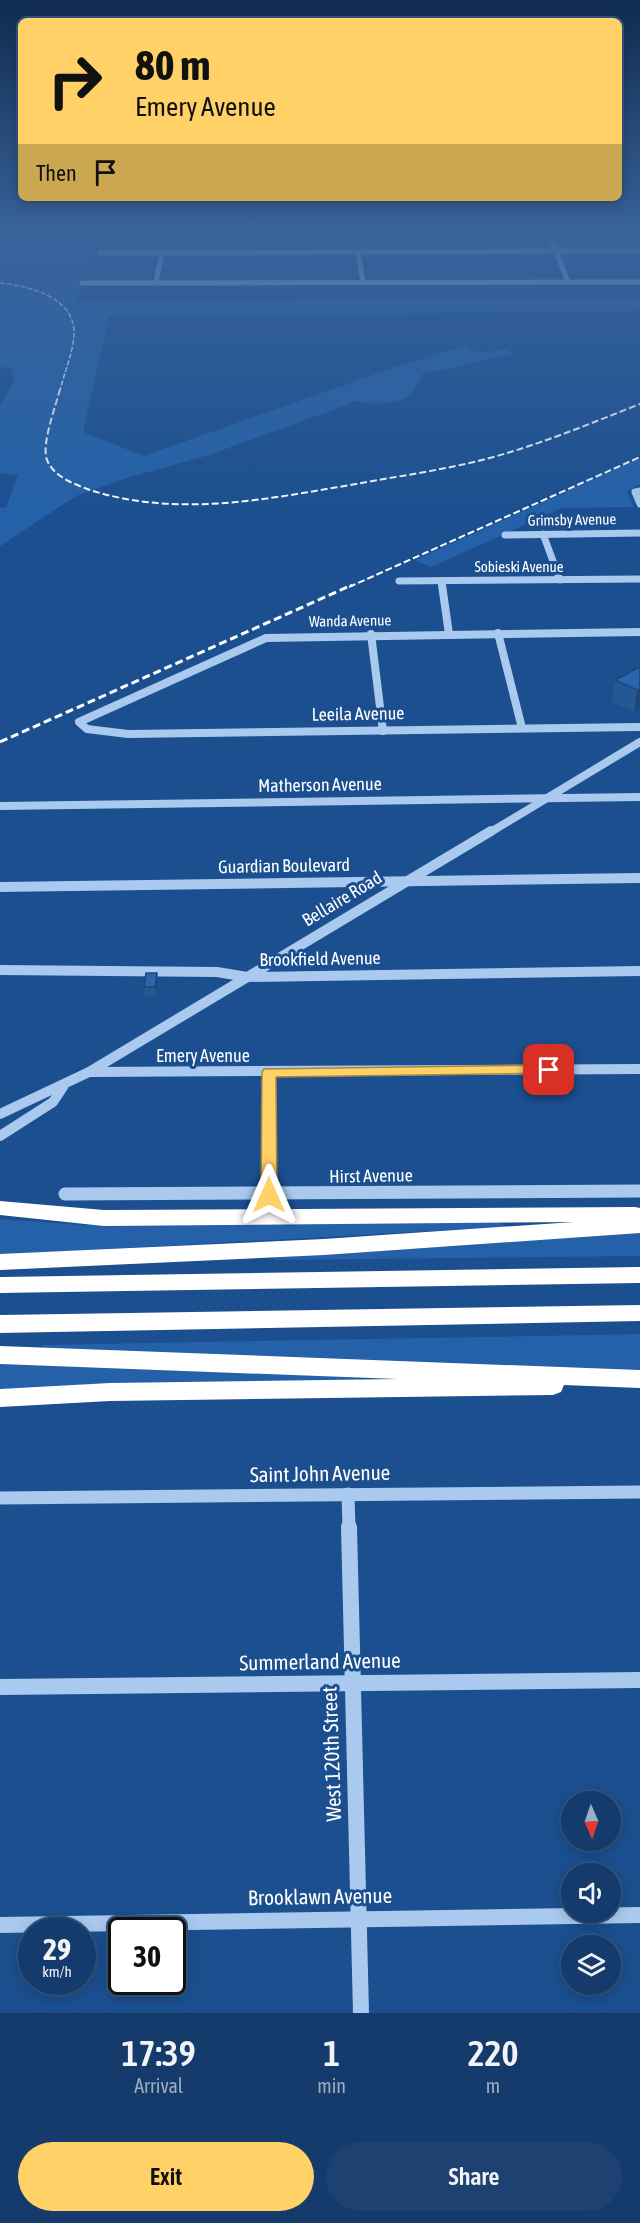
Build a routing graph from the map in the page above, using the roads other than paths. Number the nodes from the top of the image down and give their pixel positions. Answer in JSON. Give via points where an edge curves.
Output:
{"nodes":[{"id":1,"x":637,"y":491,"type":"edge"},
{"id":2,"x":640,"y":504,"type":"edge"},
{"id":3,"x":640,"y":533,"type":"edge"},
{"id":4,"x":543,"y":534,"type":"junction"},
{"id":5,"x":505,"y":535,"type":"dead end"},
{"id":6,"x":640,"y":579,"type":"edge"},
{"id":7,"x":560,"y":580,"type":"junction"},
{"id":8,"x":399,"y":581,"type":"dead end"},
{"id":9,"x":441,"y":581,"type":"junction"},
{"id":10,"x":640,"y":632,"type":"edge"},
{"id":11,"x":498,"y":633,"type":"junction"},
{"id":12,"x":370,"y":634,"type":"junction"},
{"id":13,"x":449,"y":634,"type":"junction"},
{"id":14,"x":79,"y":722,"type":"joint"},
{"id":15,"x":640,"y":727,"type":"edge"},
{"id":16,"x":522,"y":728,"type":"junction"},
{"id":17,"x":383,"y":731,"type":"junction"},
{"id":18,"x":640,"y":742,"type":"edge"},
{"id":19,"x":640,"y":797,"type":"edge"},
{"id":20,"x":548,"y":798,"type":"junction"},
{"id":21,"x":0,"y":806,"type":"edge"},
{"id":22,"x":640,"y":878,"type":"edge"},
{"id":23,"x":409,"y":880,"type":"junction"},
{"id":24,"x":0,"y":887,"type":"edge"},
{"id":25,"x":0,"y":970,"type":"edge"},
{"id":26,"x":640,"y":971,"type":"edge"},
{"id":27,"x":247,"y":977,"type":"junction"},
{"id":28,"x":640,"y":1069,"type":"edge"},
{"id":29,"x":89,"y":1072,"type":"junction"},
{"id":30,"x":269,"y":1072,"type":"junction"},
{"id":31,"x":63,"y":1087,"type":"junction"},
{"id":32,"x":0,"y":1114,"type":"edge"},
{"id":33,"x":0,"y":1136,"type":"edge"},
{"id":34,"x":640,"y":1191,"type":"edge"},
{"id":35,"x":66,"y":1194,"type":"dead end"},
{"id":36,"x":269,"y":1195,"type":"junction"},
{"id":37,"x":1,"y":1208,"type":"edge"},
{"id":38,"x":640,"y":1214,"type":"edge"},
{"id":39,"x":640,"y":1225,"type":"edge"},
{"id":40,"x":0,"y":1263,"type":"edge"},
{"id":41,"x":640,"y":1275,"type":"edge"},
{"id":42,"x":0,"y":1284,"type":"edge"},
{"id":43,"x":640,"y":1313,"type":"edge"},
{"id":44,"x":0,"y":1324,"type":"edge"},
{"id":45,"x":0,"y":1355,"type":"edge"},
{"id":46,"x":640,"y":1379,"type":"edge"},
{"id":47,"x":640,"y":1384,"type":"edge"},
{"id":48,"x":0,"y":1398,"type":"edge"},
{"id":49,"x":640,"y":1492,"type":"edge"},
{"id":50,"x":348,"y":1494,"type":"junction"},
{"id":51,"x":0,"y":1498,"type":"edge"},
{"id":52,"x":640,"y":1680,"type":"edge"},
{"id":53,"x":351,"y":1682,"type":"junction"},
{"id":54,"x":0,"y":1687,"type":"edge"},
{"id":55,"x":640,"y":1915,"type":"edge"},
{"id":56,"x":358,"y":1919,"type":"junction"},
{"id":57,"x":0,"y":1925,"type":"edge"},
{"id":58,"x":361,"y":2013,"type":"edge"}],
"edges":[{"from":1,"to":2,"type":"street"},
{"from":3,"to":4,"type":"street","name":"Grimsby Avenue"},
{"from":4,"to":5,"type":"street","name":"Grimsby Avenue"},
{"from":4,"to":7,"type":"street"},
{"from":6,"to":7,"type":"street","name":"Sobieski Avenue"},
{"from":7,"to":9,"type":"street","name":"Sobieski Avenue"},
{"from":8,"to":9,"type":"street","name":"Sobieski Avenue"},
{"from":9,"to":13,"type":"street"},
{"from":10,"to":11,"type":"street","name":"Wanda Avenue"},
{"from":11,"to":13,"type":"street","name":"Wanda Avenue"},
{"from":11,"to":16,"type":"street"},
{"from":12,"to":13,"type":"street","name":"Wanda Avenue"},
{"from":12,"to":14,"type":"street","name":"Wanda Avenue","via":[[266,638]]},
{"from":12,"to":17,"type":"street"},
{"from":14,"to":17,"type":"street","name":"Leeila Avenue","via":[[87,729],[128,734]]},
{"from":15,"to":16,"type":"street","name":"Leeila Avenue"},
{"from":16,"to":17,"type":"street","name":"Leeila Avenue"},
{"from":18,"to":20,"type":"street","name":"Bellaire Road"},
{"from":19,"to":20,"type":"street","name":"Matherson Avenue"},
{"from":20,"to":21,"type":"street","name":"Matherson Avenue"},
{"from":20,"to":23,"type":"street","name":"Bellaire Road"},
{"from":22,"to":23,"type":"street","name":"Guardian Boulevard"},
{"from":23,"to":24,"type":"street","name":"Guardian Boulevard"},
{"from":23,"to":27,"type":"street","name":"Bellaire Road"},
{"from":25,"to":27,"type":"street","name":"Brookfield Avenue","via":[[218,972]]},
{"from":26,"to":27,"type":"street","name":"Brookfield Avenue"},
{"from":27,"to":29,"type":"street","name":"Bellaire Road"},
{"from":28,"to":30,"type":"street","name":"Emery Avenue"},
{"from":29,"to":30,"type":"street","name":"Emery Avenue"},
{"from":29,"to":31,"type":"street","name":"Bellaire Road"},
{"from":30,"to":36,"type":"street"},
{"from":31,"to":32,"type":"street","name":"Bellaire Road","via":[[38,1094]]},
{"from":31,"to":33,"type":"street","name":"Bellaire Road","via":[[54,1101]]},
{"from":34,"to":36,"type":"street","name":"Hirst Avenue"},
{"from":35,"to":36,"type":"street","name":"Hirst Avenue"},
{"from":37,"to":38,"type":"highway","via":[[115,1218]]},
{"from":39,"to":40,"type":"highway","via":[[324,1247]]},
{"from":41,"to":42,"type":"highway"},
{"from":43,"to":44,"type":"highway"},
{"from":45,"to":46,"type":"highway"},
{"from":47,"to":48,"type":"highway","via":[[122,1392]]},
{"from":49,"to":50,"type":"street","name":"Saint John Avenue"},
{"from":50,"to":51,"type":"street","name":"Saint John Avenue"},
{"from":50,"to":53,"type":"street","name":"West 120th Street"},
{"from":52,"to":53,"type":"street","name":"Summerland Avenue"},
{"from":53,"to":54,"type":"street","name":"Summerland Avenue"},
{"from":53,"to":56,"type":"street","name":"West 120th Street"},
{"from":55,"to":56,"type":"street","name":"Brooklawn Avenue"},
{"from":56,"to":57,"type":"street","name":"Brooklawn Avenue"},
{"from":56,"to":58,"type":"street","name":"West 120th Street"}]}
